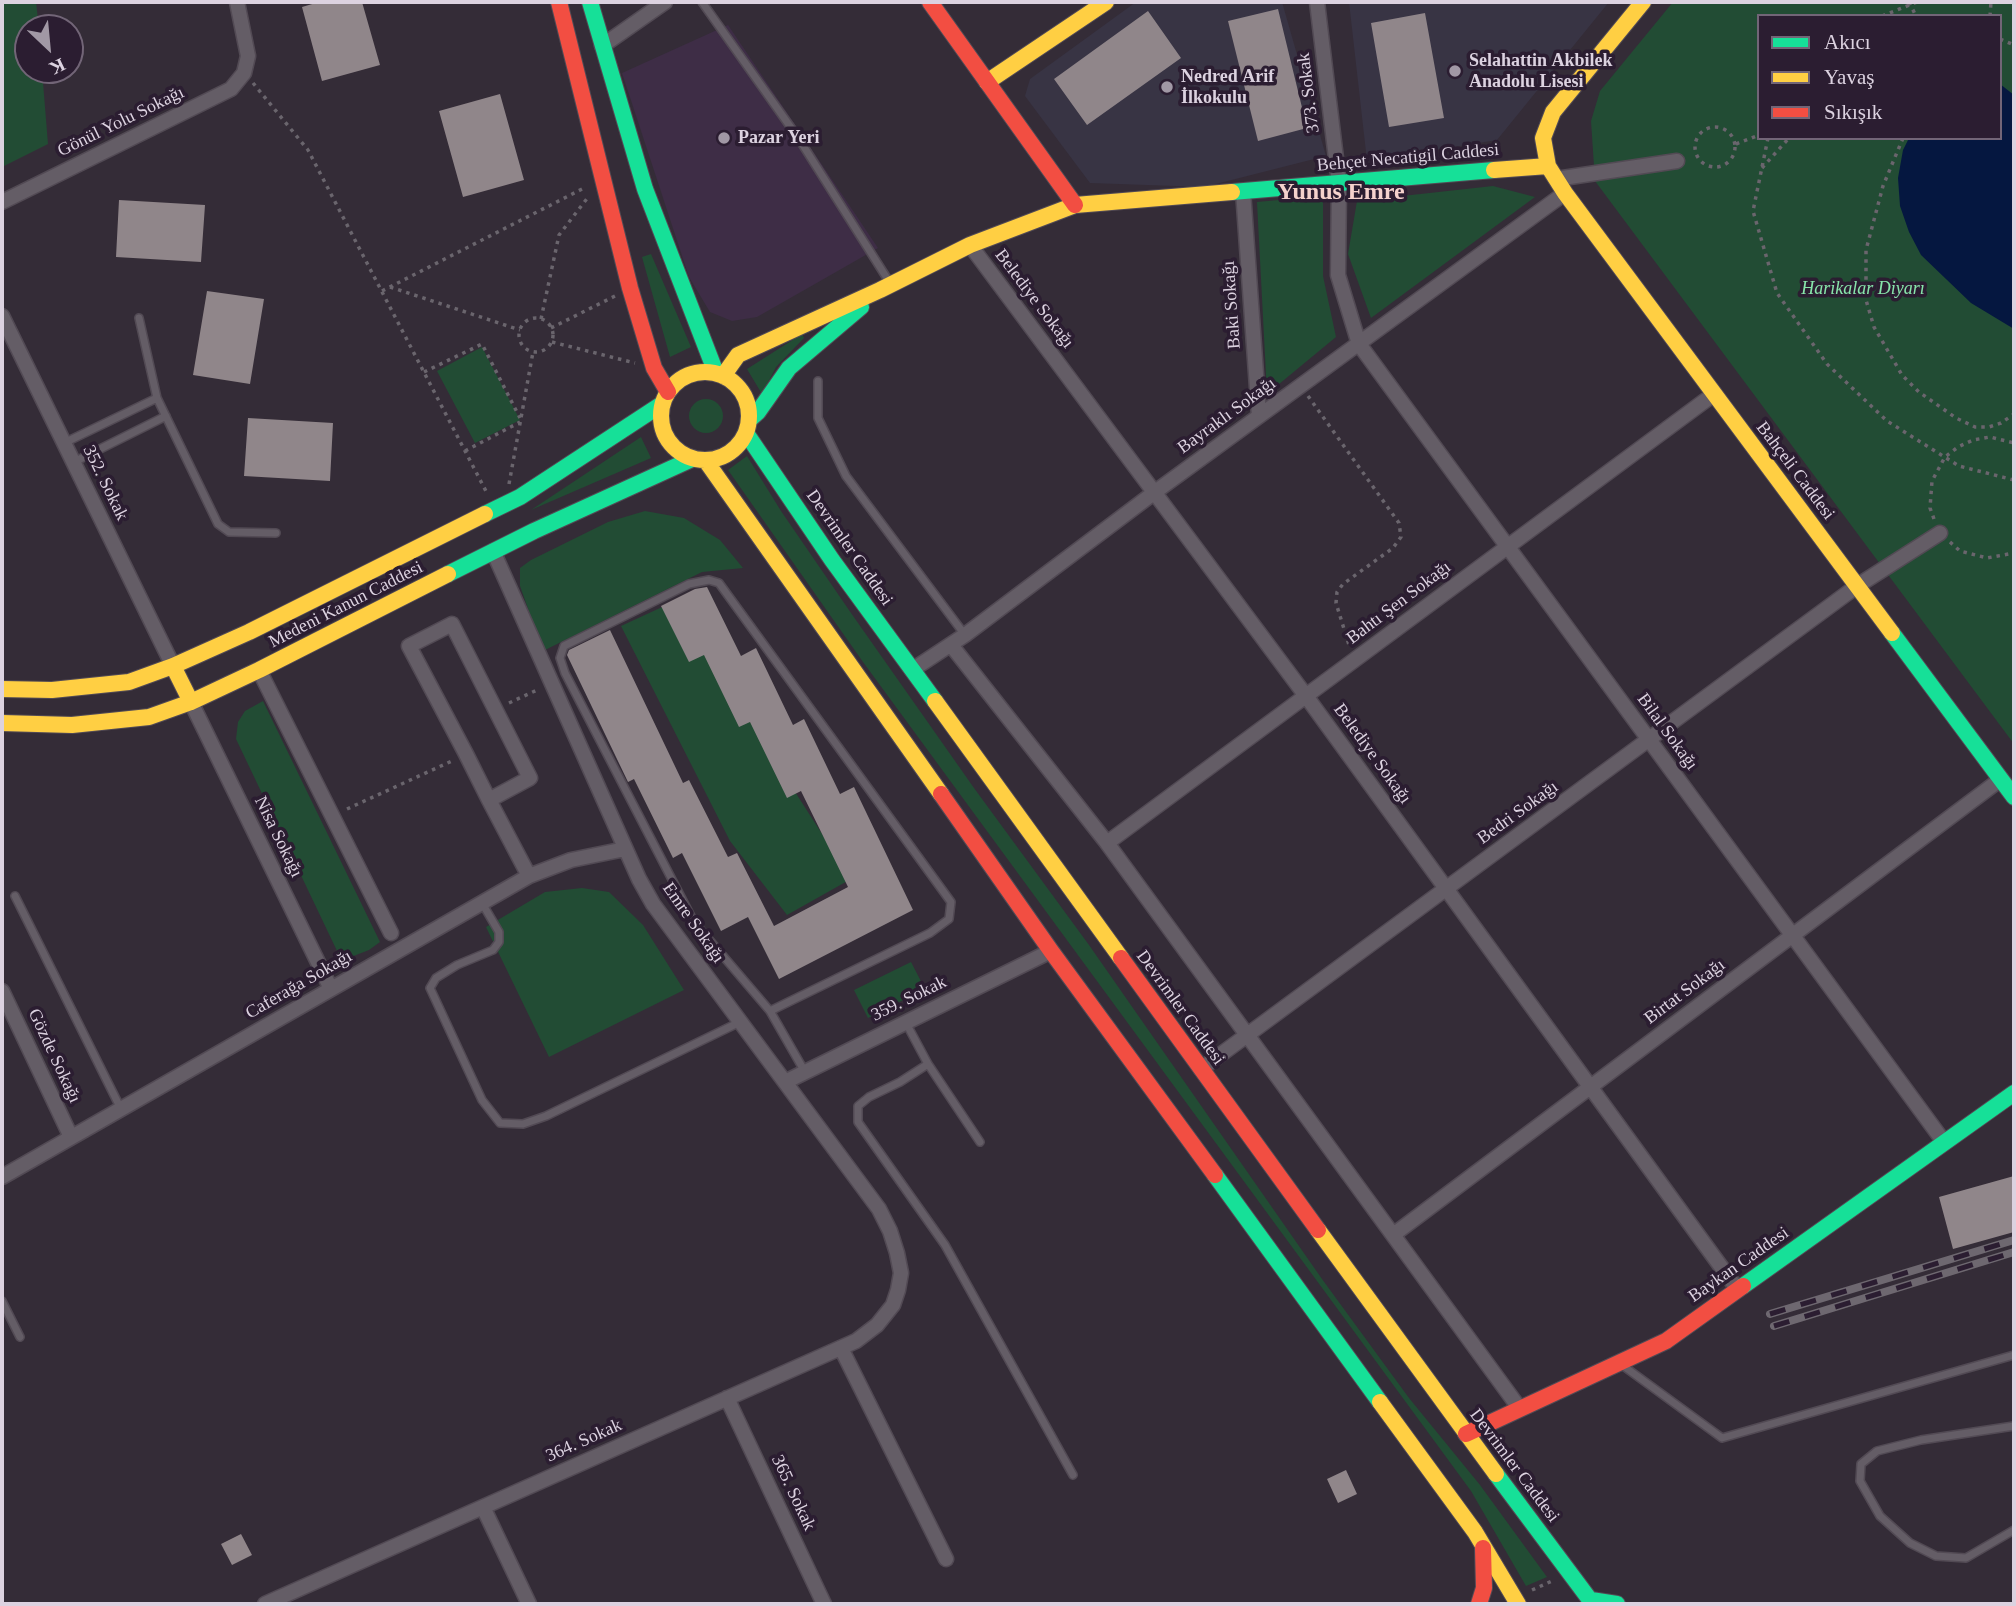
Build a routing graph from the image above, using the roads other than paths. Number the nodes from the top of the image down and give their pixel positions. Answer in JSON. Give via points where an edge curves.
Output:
{"nodes":[{"id":1,"x":237,"y":2,"type":"edge"},
{"id":2,"x":559,"y":2,"type":"edge"},
{"id":3,"x":590,"y":2,"type":"edge"},
{"id":4,"x":665,"y":2,"type":"edge"},
{"id":5,"x":702,"y":2,"type":"edge"},
{"id":6,"x":930,"y":2,"type":"edge"},
{"id":7,"x":1106,"y":2,"type":"edge"},
{"id":8,"x":1317,"y":2,"type":"edge"},
{"id":9,"x":1643,"y":2,"type":"edge"},
{"id":10,"x":601,"y":46,"type":"junction"},
{"id":11,"x":987,"y":82,"type":"junction"},
{"id":12,"x":1677,"y":161,"type":"dead end"},
{"id":13,"x":1556,"y":179,"type":"junction"},
{"id":14,"x":1339,"y":183,"type":"junction"},
{"id":15,"x":1243,"y":191,"type":"junction"},
{"id":16,"x":2,"y":202,"type":"edge"},
{"id":17,"x":1075,"y":205,"type":"junction"},
{"id":18,"x":970,"y":245,"type":"junction"},
{"id":19,"x":886,"y":287,"type":"junction"},
{"id":20,"x":2,"y":316,"type":"edge"},
{"id":21,"x":139,"y":318,"type":"dead end"},
{"id":22,"x":1359,"y":344,"type":"junction"},
{"id":23,"x":719,"y":374,"type":"junction"},
{"id":24,"x":818,"y":382,"type":"dead end"},
{"id":25,"x":1714,"y":394,"type":"junction"},
{"id":26,"x":157,"y":398,"type":"junction"},
{"id":27,"x":665,"y":398,"type":"junction"},
{"id":28,"x":166,"y":416,"type":"junction"},
{"id":29,"x":1259,"y":416,"type":"junction"},
{"id":30,"x":748,"y":426,"type":"junction"},
{"id":31,"x":64,"y":443,"type":"junction"},
{"id":32,"x":699,"y":460,"type":"junction"},
{"id":33,"x":74,"y":462,"type":"junction"},
{"id":34,"x":1155,"y":492,"type":"junction"},
{"id":35,"x":276,"y":533,"type":"dead end"},
{"id":36,"x":1940,"y":533,"type":"road end"},
{"id":37,"x":1507,"y":546,"type":"junction"},
{"id":38,"x":493,"y":551,"type":"junction"},
{"id":39,"x":1857,"y":586,"type":"junction"},
{"id":40,"x":965,"y":635,"type":"junction"},
{"id":41,"x":951,"y":645,"type":"junction"},
{"id":42,"x":173,"y":666,"type":"junction"},
{"id":43,"x":259,"y":670,"type":"junction"},
{"id":44,"x":912,"y":670,"type":"junction"},
{"id":45,"x":2,"y":689,"type":"edge"},
{"id":46,"x":1306,"y":696,"type":"junction"},
{"id":47,"x":191,"y":702,"type":"junction"},
{"id":48,"x":2,"y":723,"type":"edge"},
{"id":49,"x":1649,"y":740,"type":"junction"},
{"id":50,"x":2004,"y":777,"type":"junction"},
{"id":51,"x":2014,"y":797,"type":"edge"},
{"id":52,"x":489,"y":800,"type":"junction"},
{"id":53,"x":1107,"y":843,"type":"junction"},
{"id":54,"x":625,"y":849,"type":"junction"},
{"id":55,"x":529,"y":876,"type":"junction"},
{"id":56,"x":1447,"y":889,"type":"junction"},
{"id":57,"x":15,"y":896,"type":"dead end"},
{"id":58,"x":482,"y":903,"type":"junction"},
{"id":59,"x":390,"y":933,"type":"dead end"},
{"id":60,"x":1793,"y":935,"type":"junction"},
{"id":61,"x":1051,"y":951,"type":"junction"},
{"id":62,"x":331,"y":989,"type":"junction"},
{"id":63,"x":2,"y":991,"type":"edge"},
{"id":64,"x":770,"y":1011,"type":"junction"},
{"id":65,"x":740,"y":1022,"type":"junction"},
{"id":66,"x":906,"y":1023,"type":"junction"},
{"id":67,"x":1247,"y":1036,"type":"junction"},
{"id":68,"x":929,"y":1064,"type":"junction"},
{"id":69,"x":1201,"y":1069,"type":"junction"},
{"id":70,"x":805,"y":1072,"type":"junction"},
{"id":71,"x":785,"y":1082,"type":"junction"},
{"id":72,"x":1590,"y":1087,"type":"junction"},
{"id":73,"x":2014,"y":1093,"type":"edge"},
{"id":74,"x":121,"y":1109,"type":"junction"},
{"id":75,"x":71,"y":1137,"type":"junction"},
{"id":76,"x":980,"y":1142,"type":"dead end"},
{"id":77,"x":1944,"y":1142,"type":"junction"},
{"id":78,"x":2,"y":1177,"type":"edge"},
{"id":79,"x":1393,"y":1235,"type":"junction"},
{"id":80,"x":898,"y":1290,"type":"joint"},
{"id":81,"x":1738,"y":1290,"type":"junction"},
{"id":82,"x":2,"y":1301,"type":"edge"},
{"id":83,"x":20,"y":1337,"type":"dead end"},
{"id":84,"x":841,"y":1348,"type":"junction"},
{"id":85,"x":2014,"y":1355,"type":"edge"},
{"id":86,"x":1619,"y":1363,"type":"junction"},
{"id":87,"x":727,"y":1398,"type":"junction"},
{"id":88,"x":1520,"y":1409,"type":"junction"},
{"id":89,"x":2014,"y":1426,"type":"edge"},
{"id":90,"x":1466,"y":1434,"type":"junction"},
{"id":91,"x":1073,"y":1475,"type":"dead end"},
{"id":92,"x":483,"y":1507,"type":"junction"},
{"id":93,"x":2014,"y":1530,"type":"edge"},
{"id":94,"x":1483,"y":1547,"type":"junction"},
{"id":95,"x":946,"y":1559,"type":"dead end"},
{"id":96,"x":1588,"y":1603,"type":"edge"},
{"id":97,"x":268,"y":1604,"type":"edge"},
{"id":98,"x":529,"y":1604,"type":"edge"},
{"id":99,"x":824,"y":1604,"type":"edge"},
{"id":100,"x":1479,"y":1604,"type":"edge"},
{"id":101,"x":1518,"y":1604,"type":"edge"},
{"id":102,"x":1617,"y":1604,"type":"edge"}],
"edges":[{"from":1,"to":16,"type":"street","name":"Gönül Yolu Sokağı","via":[[247,47],[245,69],[237,84]]},
{"from":2,"to":27,"type":"main road","via":[[630,288]]},
{"from":3,"to":10,"type":"main road"},
{"from":4,"to":10,"type":"street"},
{"from":5,"to":19,"type":"lane","via":[[799,139]]},
{"from":6,"to":11,"type":"main road"},
{"from":7,"to":11,"type":"main road"},
{"from":8,"to":14,"type":"street","name":"373. Sokak"},
{"from":9,"to":13,"type":"main road","via":[[1553,112],[1543,138]]},
{"from":10,"to":23,"type":"main road","via":[[645,189]]},
{"from":11,"to":17,"type":"main road"},
{"from":12,"to":13,"type":"street"},
{"from":13,"to":14,"type":"main road","name":"Behçet Necatigil Caddesi"},
{"from":13,"to":22,"type":"street","name":"Bayraklı Sokağı"},
{"from":13,"to":25,"type":"main road","name":"Bahçeli Caddesi"},
{"from":14,"to":15,"type":"main road","name":"Behçet Necatigil Caddesi"},
{"from":14,"to":22,"type":"street","name":"373. Sokak","via":[[1338,275]]},
{"from":15,"to":17,"type":"main road","name":"Behçet Necatigil Caddesi"},
{"from":15,"to":29,"type":"street","name":"Baki Sokağı"},
{"from":17,"to":18,"type":"main road","name":"Behçet Necatigil Caddesi"},
{"from":18,"to":19,"type":"main road","name":"Behçet Necatigil Caddesi"},
{"from":18,"to":34,"type":"street","name":"Belediye Sokağı"},
{"from":19,"to":23,"type":"main road","name":"Behçet Necatigil Caddesi","via":[[738,355]]},
{"from":19,"to":30,"type":"main road","name":"Behçet Necatigil Caddesi","via":[[789,368]]},
{"from":20,"to":31,"type":"street","name":"352. Sokak"},
{"from":21,"to":26,"type":"lane"},
{"from":22,"to":29,"type":"street","name":"Bayraklı Sokağı"},
{"from":22,"to":37,"type":"street","name":"Bilal Sokağı"},
{"from":23,"to":27,"type":"main road","via":[[689,374],[677,381]]},
{"from":23,"to":30,"type":"main road","via":[[745,396]]},
{"from":24,"to":40,"type":"lane","via":[[818,418],[846,476]]},
{"from":25,"to":37,"type":"street","name":"Bahtı Şen Sokağı"},
{"from":25,"to":39,"type":"main road","name":"Bahçeli Caddesi"},
{"from":26,"to":28,"type":"lane"},
{"from":26,"to":31,"type":"lane"},
{"from":27,"to":32,"type":"main road","via":[[660,418],[663,432],[680,453]]},
{"from":27,"to":42,"type":"main road","name":"Medeni Kanun Caddesi","via":[[520,497]]},
{"from":28,"to":33,"type":"lane"},
{"from":28,"to":35,"type":"lane","via":[[218,524],[229,531]]},
{"from":29,"to":34,"type":"street","name":"Bayraklı Sokağı"},
{"from":30,"to":32,"type":"main road","via":[[731,452]]},
{"from":30,"to":44,"type":"main road","name":"Devrimler Caddesi","via":[[832,560]]},
{"from":31,"to":33,"type":"street","name":"352. Sokak"},
{"from":32,"to":38,"type":"main road","name":"Medeni Kanun Caddesi"},
{"from":32,"to":61,"type":"main road"},
{"from":33,"to":42,"type":"street","name":"352. Sokak"},
{"from":34,"to":40,"type":"street","name":"Bayraklı Sokağı"},
{"from":34,"to":46,"type":"street","name":"Belediye Sokağı"},
{"from":36,"to":39,"type":"street","name":"Bedri Sokağı"},
{"from":37,"to":46,"type":"street","name":"Bahtı Şen Sokağı"},
{"from":37,"to":49,"type":"street","name":"Bilal Sokağı"},
{"from":38,"to":43,"type":"main road","name":"Medeni Kanun Caddesi"},
{"from":38,"to":54,"type":"street","name":"Emre Sokağı"},
{"from":39,"to":49,"type":"street","name":"Bedri Sokağı"},
{"from":39,"to":50,"type":"main road","name":"Bahçeli Caddesi"},
{"from":40,"to":41,"type":"street","name":"Bayraklı Sokağı"},
{"from":41,"to":44,"type":"street","name":"Bayraklı Sokağı"},
{"from":41,"to":53,"type":"street"},
{"from":42,"to":45,"type":"main road","name":"Medeni Kanun Caddesi","via":[[130,682],[52,690]]},
{"from":42,"to":47,"type":"main road"},
{"from":43,"to":47,"type":"main road","name":"Medeni Kanun Caddesi"},
{"from":43,"to":59,"type":"street"},
{"from":44,"to":69,"type":"main road","name":"Devrimler Caddesi"},
{"from":46,"to":53,"type":"street","name":"Bahtı Şen Sokağı"},
{"from":46,"to":56,"type":"street","name":"Belediye Sokağı"},
{"from":47,"to":48,"type":"main road","name":"Medeni Kanun Caddesi","via":[[149,717],[72,725]]},
{"from":47,"to":62,"type":"street","name":"Nisa Sokağı"},
{"from":49,"to":56,"type":"street","name":"Bedri Sokağı"},
{"from":49,"to":60,"type":"street","name":"Bilal Sokağı"},
{"from":50,"to":51,"type":"main road","name":"Bahçeli Caddesi"},
{"from":50,"to":60,"type":"street","name":"Birtat Sokağı"},
{"from":52,"to":52,"type":"street","via":[[410,646],[452,624],[530,778]]},
{"from":52,"to":55,"type":"street"},
{"from":53,"to":67,"type":"street"},
{"from":54,"to":55,"type":"street","name":"Caferağa Sokağı","via":[[571,860]]},
{"from":54,"to":65,"type":"street","name":"Emre Sokağı","via":[[653,904]]},
{"from":55,"to":58,"type":"street","name":"Caferağa Sokağı"},
{"from":56,"to":67,"type":"street","name":"Bedri Sokağı"},
{"from":56,"to":72,"type":"street","name":"Belediye Sokağı"},
{"from":57,"to":74,"type":"lane"},
{"from":58,"to":62,"type":"street","name":"Caferağa Sokağı"},
{"from":58,"to":65,"type":"lane","via":[[499,932],[499,942],[493,950],[436,978],[430,988],[482,1100],[500,1123],[523,1124],[546,1116]]},
{"from":60,"to":72,"type":"street","name":"Birtat Sokağı"},
{"from":60,"to":77,"type":"street","name":"Bilal Sokağı"},
{"from":61,"to":66,"type":"street","name":"359. Sokak"},
{"from":61,"to":94,"type":"main road"},
{"from":62,"to":74,"type":"street","name":"Caferağa Sokağı"},
{"from":63,"to":75,"type":"street","name":"Gözde Sokağı"},
{"from":64,"to":64,"type":"lane","via":[[930,933],[949,919],[950,902],[719,583],[709,580],[689,584],[564,646],[560,658],[694,922]]},
{"from":64,"to":70,"type":"lane"},
{"from":65,"to":71,"type":"street","name":"Emre Sokağı"},
{"from":66,"to":68,"type":"lane"},
{"from":66,"to":70,"type":"street","name":"359. Sokak"},
{"from":67,"to":69,"type":"street","name":"Bedri Sokağı"},
{"from":67,"to":79,"type":"street"},
{"from":68,"to":76,"type":"lane"},
{"from":68,"to":91,"type":"lane","via":[[869,1097],[858,1106],[858,1122],[945,1245]]},
{"from":69,"to":90,"type":"main road","name":"Devrimler Caddesi"},
{"from":70,"to":71,"type":"street","name":"359. Sokak"},
{"from":71,"to":80,"type":"street","name":"Emre Sokağı","via":[[890,1231],[901,1273]]},
{"from":72,"to":79,"type":"street","name":"Birtat Sokağı"},
{"from":72,"to":81,"type":"street","name":"Belediye Sokağı"},
{"from":73,"to":77,"type":"main road","name":"Baykan Caddesi"},
{"from":74,"to":75,"type":"street","name":"Caferağa Sokağı"},
{"from":75,"to":78,"type":"street","name":"Caferağa Sokağı"},
{"from":77,"to":81,"type":"main road","name":"Baykan Caddesi"},
{"from":79,"to":88,"type":"street"},
{"from":80,"to":84,"type":"street","name":"364. Sokak","via":[[877,1325]]},
{"from":81,"to":86,"type":"main road","name":"Baykan Caddesi","via":[[1666,1341]]},
{"from":82,"to":83,"type":"lane"},
{"from":84,"to":87,"type":"street","name":"364. Sokak"},
{"from":84,"to":95,"type":"street"},
{"from":85,"to":86,"type":"lane","via":[[1722,1438]]},
{"from":86,"to":88,"type":"main road","name":"Baykan Caddesi"},
{"from":87,"to":92,"type":"street","name":"364. Sokak"},
{"from":87,"to":99,"type":"street","name":"365. Sokak"},
{"from":88,"to":90,"type":"main road","name":"Baykan Caddesi"},
{"from":89,"to":93,"type":"lane","via":[[1877,1451],[1861,1464],[1860,1481],[1880,1516],[1909,1543],[1936,1556],[1965,1558]]},
{"from":90,"to":96,"type":"main road","name":"Devrimler Caddesi"},
{"from":92,"to":97,"type":"street","name":"364. Sokak"},
{"from":92,"to":98,"type":"street"},
{"from":94,"to":100,"type":"main road","via":[[1484,1588]]},
{"from":94,"to":101,"type":"main road"},
{"from":96,"to":102,"type":"main road"}]}
